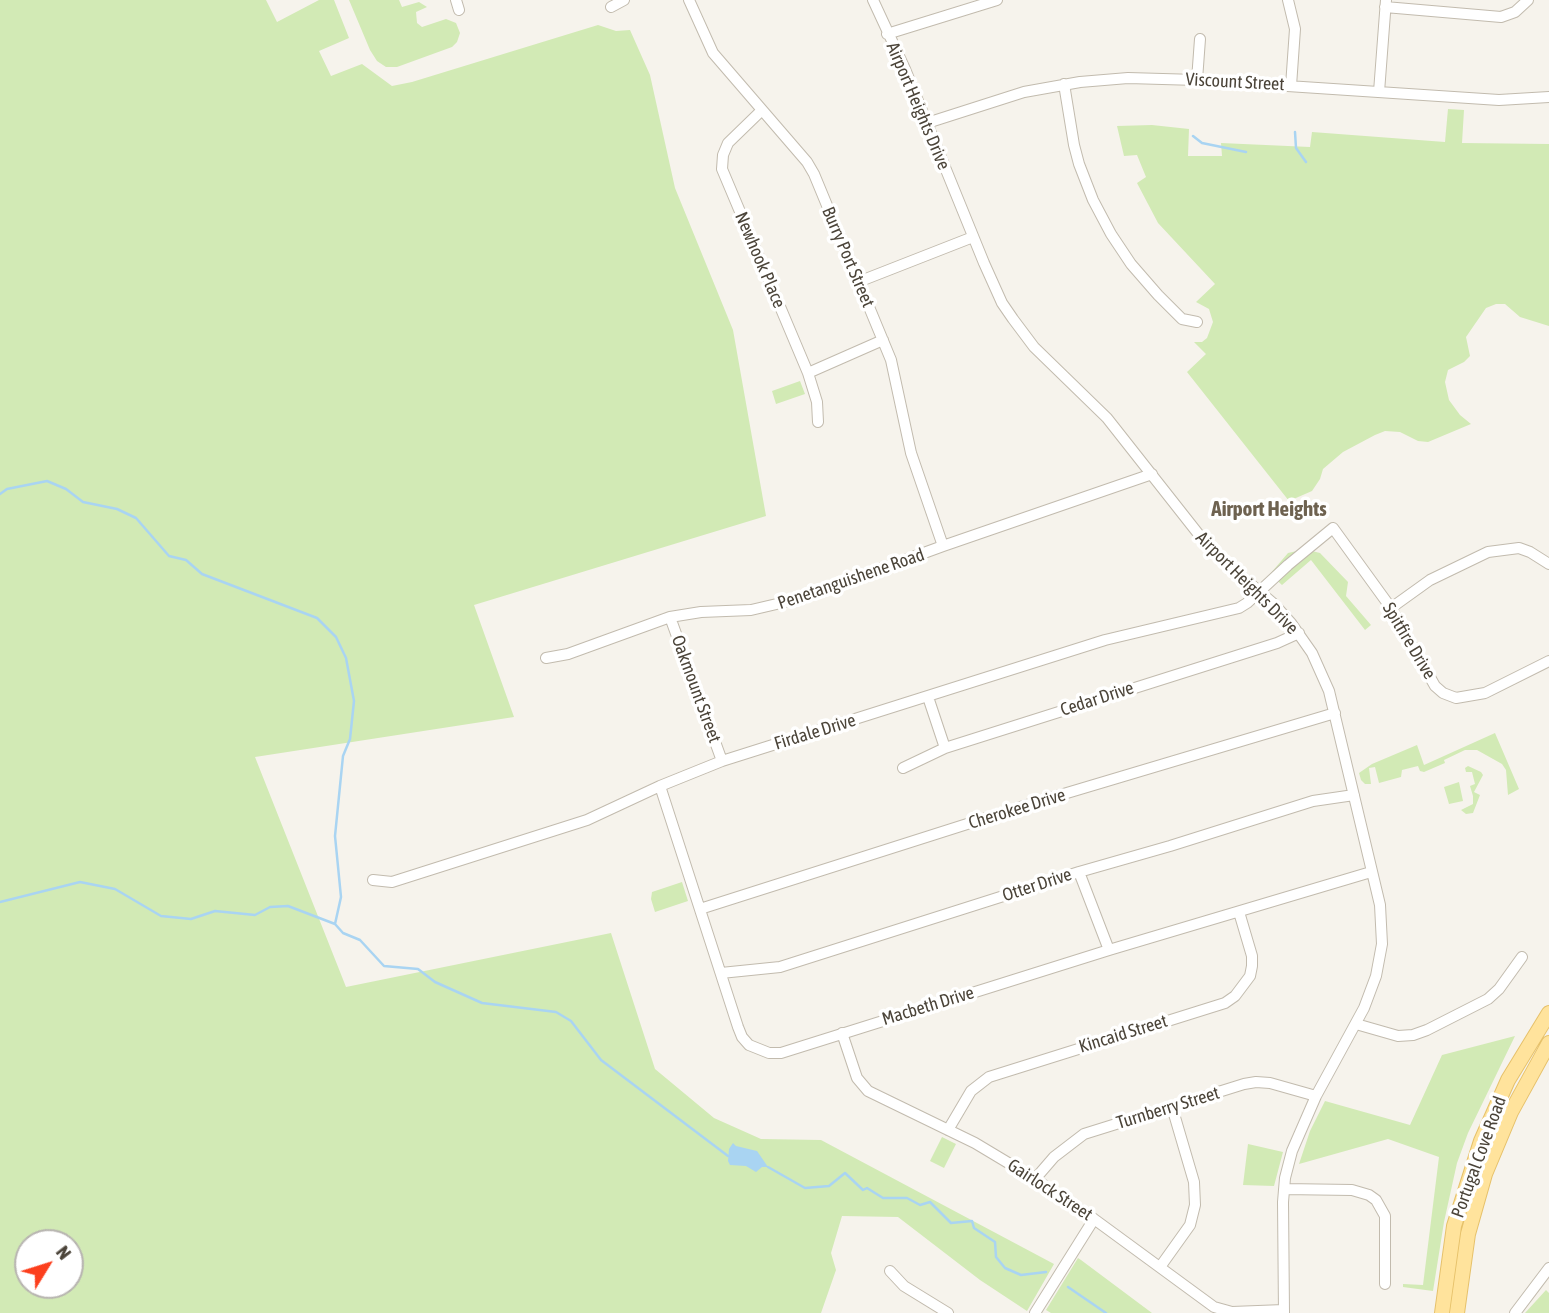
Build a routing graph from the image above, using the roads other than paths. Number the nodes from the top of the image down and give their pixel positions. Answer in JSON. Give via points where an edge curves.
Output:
{"nodes":[{"id":1,"x":624,"y":0,"type":"edge"},
{"id":2,"x":689,"y":0,"type":"edge"},
{"id":3,"x":873,"y":0,"type":"edge"},
{"id":4,"x":997,"y":0,"type":"edge"},
{"id":5,"x":1288,"y":0,"type":"edge"},
{"id":6,"x":1528,"y":0,"type":"edge"},
{"id":7,"x":1385,"y":4,"type":"edge"},
{"id":8,"x":611,"y":7,"type":"dead end"},
{"id":9,"x":887,"y":34,"type":"junction"},
{"id":10,"x":1200,"y":39,"type":"dead end"},
{"id":11,"x":1196,"y":80,"type":"junction"},
{"id":12,"x":1064,"y":84,"type":"junction"},
{"id":13,"x":1291,"y":86,"type":"junction"},
{"id":14,"x":1379,"y":92,"type":"junction"},
{"id":15,"x":1549,"y":97,"type":"edge"},
{"id":16,"x":762,"y":110,"type":"junction"},
{"id":17,"x":927,"y":123,"type":"junction"},
{"id":18,"x":973,"y":237,"type":"junction"},
{"id":19,"x":858,"y":282,"type":"junction"},
{"id":20,"x":1196,"y":322,"type":"dead end"},
{"id":21,"x":883,"y":340,"type":"junction"},
{"id":22,"x":808,"y":373,"type":"junction"},
{"id":23,"x":818,"y":422,"type":"dead end"},
{"id":24,"x":1152,"y":474,"type":"junction"},
{"id":25,"x":1334,"y":528,"type":"joint"},
{"id":26,"x":943,"y":546,"type":"junction"},
{"id":27,"x":1549,"y":564,"type":"edge"},
{"id":28,"x":1259,"y":591,"type":"junction"},
{"id":29,"x":1391,"y":608,"type":"junction"},
{"id":30,"x":670,"y":617,"type":"junction"},
{"id":31,"x":1299,"y":633,"type":"junction"},
{"id":32,"x":546,"y":658,"type":"dead end"},
{"id":33,"x":1549,"y":661,"type":"edge"},
{"id":34,"x":928,"y":697,"type":"junction"},
{"id":35,"x":1335,"y":713,"type":"junction"},
{"id":36,"x":946,"y":748,"type":"junction"},
{"id":37,"x":722,"y":761,"type":"junction"},
{"id":38,"x":903,"y":768,"type":"dead end"},
{"id":39,"x":660,"y":786,"type":"junction"},
{"id":40,"x":1354,"y":795,"type":"junction"},
{"id":41,"x":1079,"y":872,"type":"junction"},
{"id":42,"x":1371,"y":872,"type":"junction"},
{"id":43,"x":373,"y":880,"type":"dead end"},
{"id":44,"x":700,"y":909,"type":"junction"},
{"id":45,"x":1239,"y":912,"type":"junction"},
{"id":46,"x":1109,"y":950,"type":"junction"},
{"id":47,"x":1522,"y":957,"type":"dead end"},
{"id":48,"x":721,"y":973,"type":"junction"},
{"id":49,"x":1549,"y":1013,"type":"edge"},
{"id":50,"x":1356,"y":1024,"type":"junction"},
{"id":51,"x":842,"y":1033,"type":"junction"},
{"id":52,"x":1549,"y":1044,"type":"edge"},
{"id":53,"x":1316,"y":1096,"type":"junction"},
{"id":54,"x":1172,"y":1107,"type":"junction"},
{"id":55,"x":948,"y":1130,"type":"junction"},
{"id":56,"x":1035,"y":1179,"type":"junction"},
{"id":57,"x":1284,"y":1189,"type":"junction"},
{"id":58,"x":1094,"y":1219,"type":"junction"},
{"id":59,"x":1160,"y":1267,"type":"junction"},
{"id":60,"x":1549,"y":1268,"type":"edge"},
{"id":61,"x":890,"y":1271,"type":"dead end"},
{"id":62,"x":1385,"y":1284,"type":"dead end"},
{"id":63,"x":1284,"y":1312,"type":"edge"},
{"id":64,"x":948,"y":1313,"type":"edge"},
{"id":65,"x":1035,"y":1313,"type":"edge"},
{"id":66,"x":1442,"y":1313,"type":"edge"},
{"id":67,"x":1457,"y":1313,"type":"edge"},
{"id":68,"x":1514,"y":1313,"type":"edge"}],
"edges":[{"from":1,"to":8,"type":"street"},
{"from":2,"to":16,"type":"street","name":"Burry Port Street","via":[[713,54]]},
{"from":3,"to":9,"type":"street","name":"Airport Heights Drive"},
{"from":4,"to":9,"type":"street"},
{"from":5,"to":13,"type":"street","via":[[1295,29]]},
{"from":6,"to":7,"type":"street","via":[[1516,12],[1501,16]]},
{"from":7,"to":14,"type":"street"},
{"from":9,"to":17,"type":"street","name":"Airport Heights Drive"},
{"from":10,"to":11,"type":"street"},
{"from":11,"to":12,"type":"street","name":"Viscount Street","via":[[1128,78]]},
{"from":11,"to":13,"type":"street","name":"Viscount Street"},
{"from":12,"to":17,"type":"street","name":"Viscount Street","via":[[1001,98]]},
{"from":12,"to":20,"type":"street","via":[[1077,154],[1105,224],[1158,295],[1182,319]]},
{"from":13,"to":14,"type":"street","name":"Viscount Street"},
{"from":14,"to":15,"type":"street","name":"Viscount Street","via":[[1499,100]]},
{"from":16,"to":19,"type":"street","name":"Burry Port Street","via":[[811,169]]},
{"from":16,"to":22,"type":"street","name":"Newhook Place","via":[[728,143],[722,169]]},
{"from":17,"to":18,"type":"street","name":"Airport Heights Drive"},
{"from":18,"to":19,"type":"street"},
{"from":18,"to":24,"type":"street","name":"Airport Heights Drive","via":[[1002,303],[1023,333],[1107,418]]},
{"from":19,"to":21,"type":"street","name":"Burry Port Street"},
{"from":21,"to":22,"type":"street"},
{"from":21,"to":26,"type":"street","name":"Burry Port Street","via":[[896,374],[911,453]]},
{"from":22,"to":23,"type":"street","name":"Newhook Place"},
{"from":24,"to":26,"type":"street","name":"Penetanguishene Road"},
{"from":24,"to":28,"type":"street","name":"Airport Heights Drive","via":[[1211,550]]},
{"from":25,"to":28,"type":"street","name":"Firdale Drive"},
{"from":25,"to":29,"type":"street","name":"Spitfire Drive"},
{"from":26,"to":30,"type":"street","name":"Penetanguishene Road","via":[[768,608]]},
{"from":27,"to":29,"type":"street","via":[[1519,548],[1488,552],[1430,580]]},
{"from":28,"to":31,"type":"street","name":"Airport Heights Drive"},
{"from":28,"to":34,"type":"street","name":"Firdale Drive","via":[[1231,611],[1105,640]]},
{"from":29,"to":33,"type":"street","name":"Spitfire Drive","via":[[1435,686],[1456,698],[1485,693]]},
{"from":30,"to":32,"type":"street","name":"Penetanguishene Road"},
{"from":30,"to":37,"type":"street","name":"Oakmount Street"},
{"from":31,"to":35,"type":"street","name":"Airport Heights Drive","via":[[1324,677]]},
{"from":31,"to":36,"type":"street","name":"Cedar Drive"},
{"from":34,"to":36,"type":"street"},
{"from":34,"to":37,"type":"street","name":"Firdale Drive"},
{"from":35,"to":40,"type":"street","name":"Airport Heights Drive"},
{"from":35,"to":44,"type":"street","name":"Cherokee Drive"},
{"from":36,"to":38,"type":"street","name":"Cedar Drive"},
{"from":37,"to":39,"type":"street","name":"Firdale Drive"},
{"from":39,"to":43,"type":"street","name":"Firdale Drive","via":[[587,820],[392,882]]},
{"from":39,"to":44,"type":"street","name":"Macbeth Drive"},
{"from":40,"to":41,"type":"street","name":"Otter Drive","via":[[1313,801]]},
{"from":40,"to":42,"type":"street","name":"Airport Heights Drive"},
{"from":41,"to":46,"type":"street"},
{"from":41,"to":48,"type":"street","name":"Otter Drive","via":[[780,967]]},
{"from":42,"to":45,"type":"street","name":"Macbeth Drive"},
{"from":42,"to":50,"type":"street","name":"Airport Heights Drive","via":[[1382,944],[1376,976]]},
{"from":44,"to":48,"type":"street","name":"Macbeth Drive"},
{"from":45,"to":46,"type":"street","name":"Macbeth Drive"},
{"from":45,"to":55,"type":"street","name":"Kincaid Street","via":[[1252,965],[1250,976],[1235,996],[1225,1003],[989,1076],[971,1091]]},
{"from":46,"to":51,"type":"street","name":"Macbeth Drive"},
{"from":47,"to":50,"type":"street","via":[[1488,999],[1427,1030],[1398,1035]]},
{"from":48,"to":51,"type":"street","name":"Macbeth Drive","via":[[742,1037],[759,1050],[781,1053]]},
{"from":49,"to":66,"type":"main road","name":"Portugal Cove Road","via":[[1508,1080],[1481,1142],[1454,1226]]},
{"from":50,"to":53,"type":"street","name":"Airport Heights Drive"},
{"from":51,"to":55,"type":"street","name":"Gairlock Street","via":[[857,1078],[868,1091]]},
{"from":52,"to":67,"type":"main road","name":"Portugal Cove Road","via":[[1511,1112],[1485,1174],[1468,1234]]},
{"from":53,"to":54,"type":"street","name":"Turnberry Street","via":[[1256,1082]]},
{"from":53,"to":57,"type":"street","name":"Airport Heights Drive","via":[[1292,1151]]},
{"from":54,"to":56,"type":"street","name":"Turnberry Street","via":[[1079,1137]]},
{"from":54,"to":59,"type":"street","via":[[1195,1182],[1195,1212]]},
{"from":55,"to":56,"type":"street","name":"Gairlock Street"},
{"from":56,"to":58,"type":"street","name":"Gairlock Street"},
{"from":57,"to":62,"type":"street","via":[[1352,1191],[1376,1200],[1385,1216]]},
{"from":57,"to":63,"type":"street","name":"Airport Heights Drive"},
{"from":58,"to":59,"type":"street","name":"Gairlock Street"},
{"from":58,"to":65,"type":"street"},
{"from":59,"to":63,"type":"street","name":"Gairlock Street","via":[[1223,1311]]},
{"from":60,"to":68,"type":"street"},
{"from":61,"to":64,"type":"street","via":[[904,1286]]}]}
